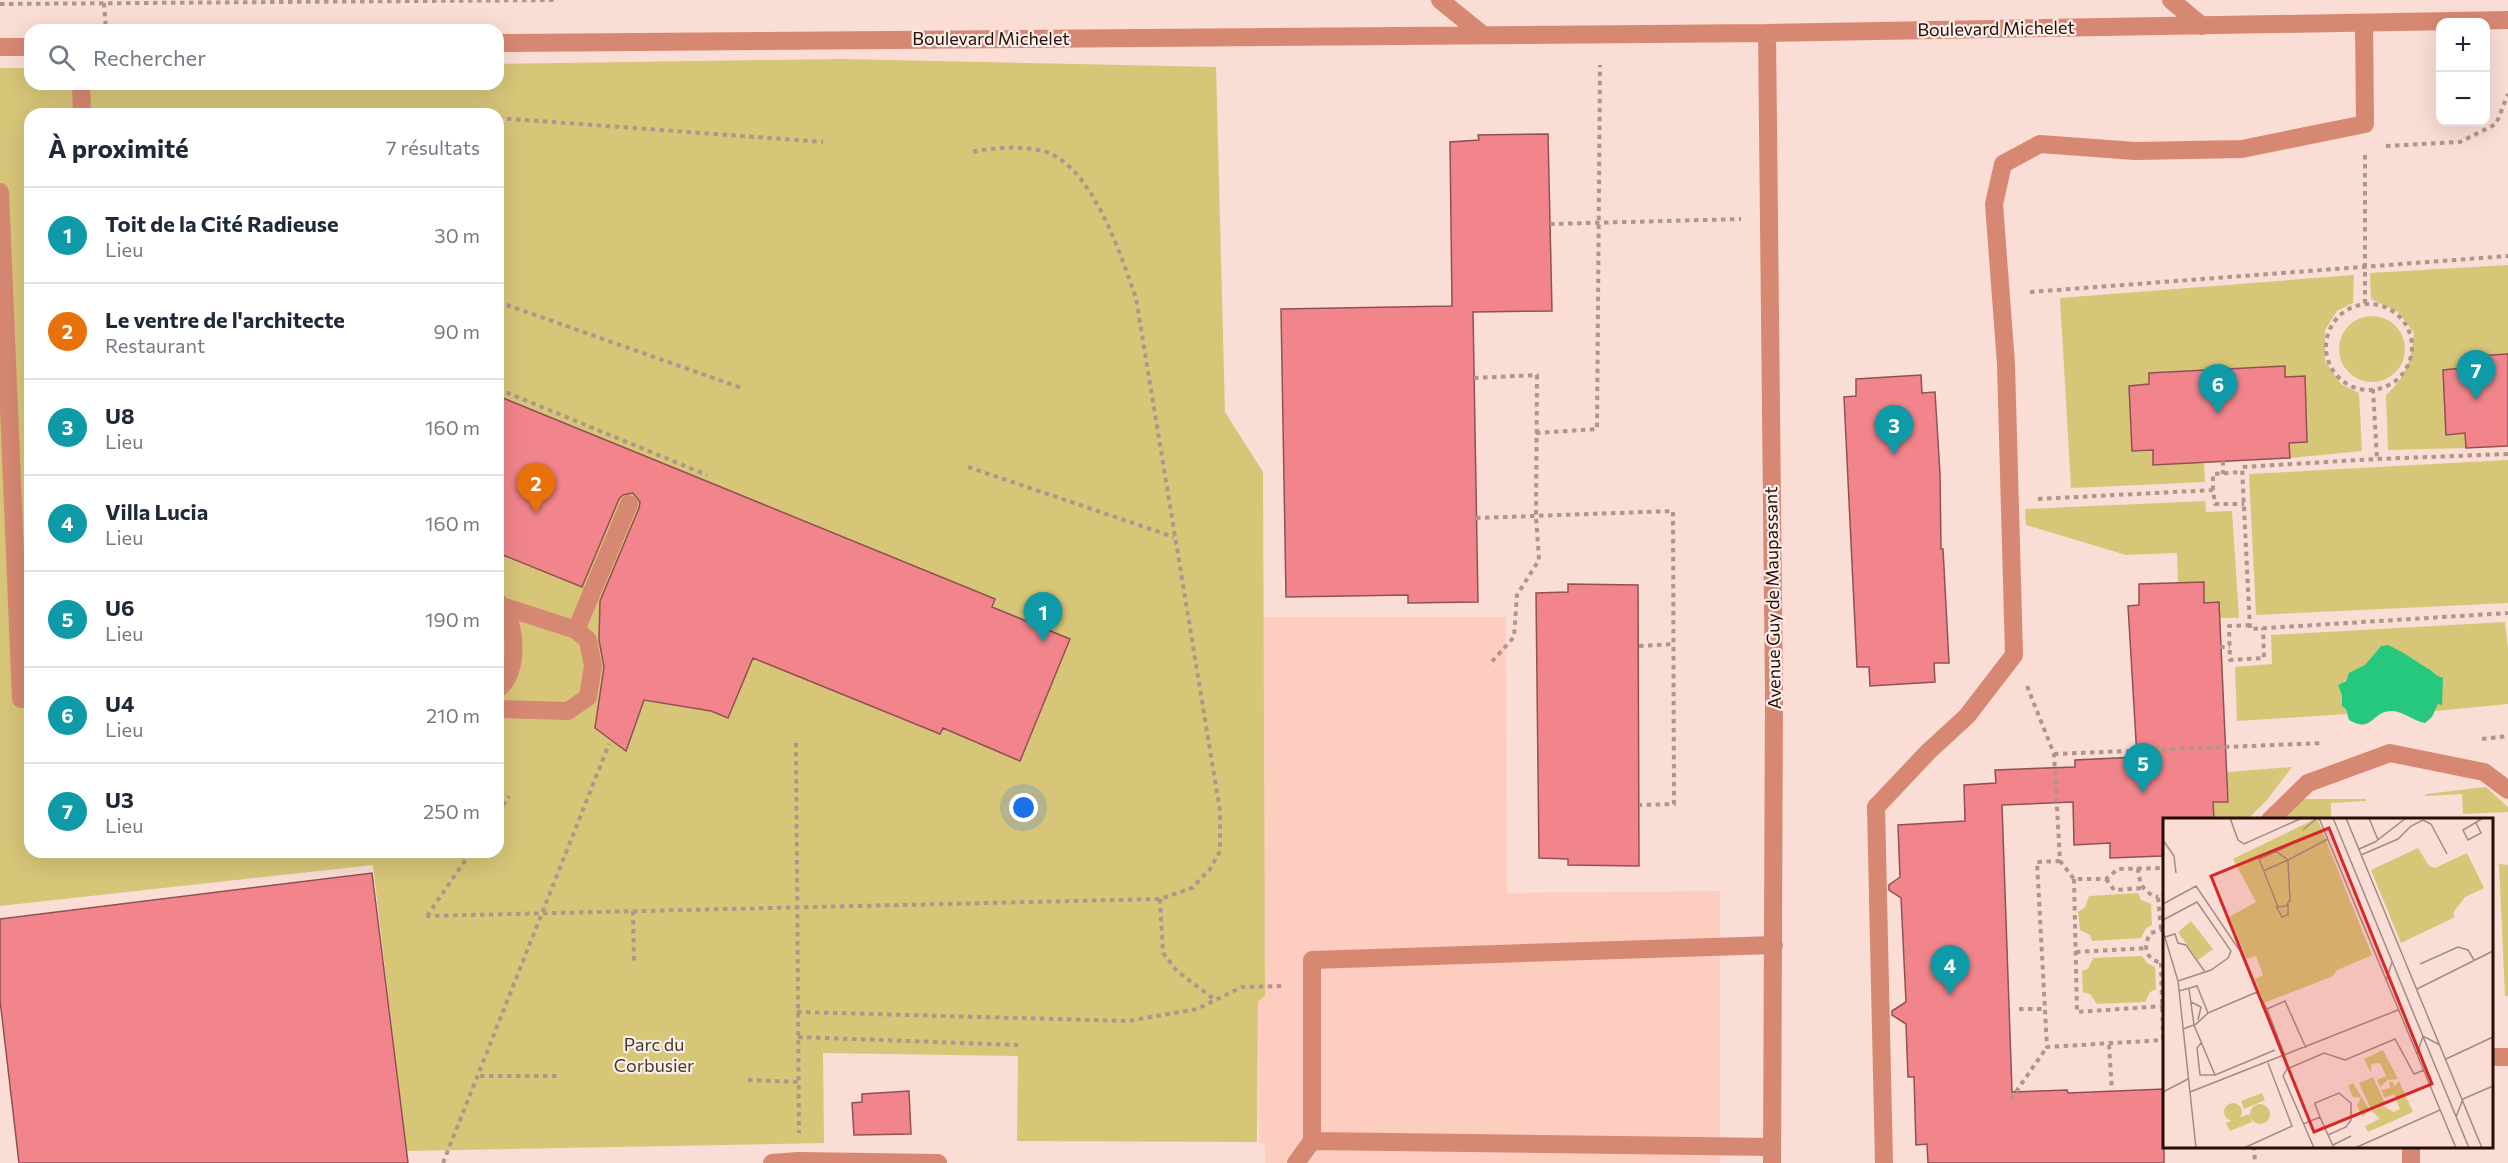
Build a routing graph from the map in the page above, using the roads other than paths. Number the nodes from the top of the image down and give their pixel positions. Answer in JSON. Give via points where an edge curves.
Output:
{"nodes":[{"id":1,"x":1440,"y":0,"type":"edge"},
{"id":2,"x":2171,"y":0,"type":"edge"},
{"id":3,"x":2508,"y":20,"type":"edge"},
{"id":4,"x":2364,"y":23,"type":"junction"},
{"id":5,"x":2202,"y":26,"type":"junction"},
{"id":6,"x":1767,"y":33,"type":"junction"},
{"id":7,"x":1484,"y":35,"type":"junction"},
{"id":8,"x":504,"y":43,"type":"edge"},
{"id":9,"x":0,"y":47,"type":"edge"},
{"id":10,"x":24,"y":47,"type":"edge"},
{"id":11,"x":81,"y":90,"type":"edge"},
{"id":12,"x":82,"y":108,"type":"edge"},
{"id":13,"x":0,"y":192,"type":"edge"},
{"id":14,"x":629,"y":504,"type":"dead end"},
{"id":15,"x":24,"y":514,"type":"edge"},
{"id":16,"x":14,"y":523,"type":"junction"},
{"id":17,"x":504,"y":605,"type":"edge"},
{"id":18,"x":504,"y":611,"type":"edge"},
{"id":19,"x":576,"y":630,"type":"junction"},
{"id":20,"x":504,"y":685,"type":"edge"},
{"id":21,"x":24,"y":699,"type":"edge"},
{"id":22,"x":504,"y":709,"type":"edge"},
{"id":23,"x":2508,"y":790,"type":"edge"},
{"id":24,"x":2271,"y":818,"type":"edge"},
{"id":25,"x":1774,"y":945,"type":"junction"},
{"id":26,"x":2508,"y":1057,"type":"edge"},
{"id":27,"x":2493,"y":1058,"type":"edge"},
{"id":28,"x":1312,"y":1141,"type":"junction"},
{"id":29,"x":1772,"y":1155,"type":"edge"},
{"id":30,"x":772,"y":1163,"type":"edge"},
{"id":31,"x":938,"y":1163,"type":"edge"},
{"id":32,"x":1296,"y":1163,"type":"edge"},
{"id":33,"x":1884,"y":1163,"type":"edge"}],
"edges":[{"from":1,"to":7,"type":"street"},
{"from":2,"to":5,"type":"street"},
{"from":3,"to":4,"type":"street","name":"Boulevard Michelet"},
{"from":4,"to":5,"type":"street","name":"Boulevard Michelet"},
{"from":4,"to":33,"type":"street","via":[[2365,124],[2242,149],[2135,150],[2040,144],[2003,164],[1994,204],[2006,364],[2014,655],[1967,716],[1876,807]]},
{"from":5,"to":6,"type":"street","name":"Boulevard Michelet"},
{"from":6,"to":7,"type":"street","name":"Boulevard Michelet"},
{"from":6,"to":25,"type":"street","name":"Avenue Guy de Maupassant"},
{"from":7,"to":8,"type":"street","name":"Boulevard Michelet"},
{"from":9,"to":10,"type":"street"},
{"from":11,"to":12,"type":"street"},
{"from":13,"to":16,"type":"street"},
{"from":14,"to":19,"type":"street"},
{"from":15,"to":16,"type":"street"},
{"from":16,"to":21,"type":"street"},
{"from":17,"to":19,"type":"street"},
{"from":18,"to":20,"type":"street","via":[[513,627],[514,656]]},
{"from":19,"to":22,"type":"street","via":[[588,640],[593,666],[588,698],[568,711]]},
{"from":23,"to":24,"type":"street","via":[[2484,772],[2390,753],[2308,783]]},
{"from":25,"to":28,"type":"street","via":[[1312,960]]},
{"from":25,"to":29,"type":"street","name":"Avenue Guy de Maupassant"},
{"from":26,"to":27,"type":"street"},
{"from":28,"to":29,"type":"street"},
{"from":28,"to":32,"type":"street"},
{"from":30,"to":31,"type":"street"}]}
